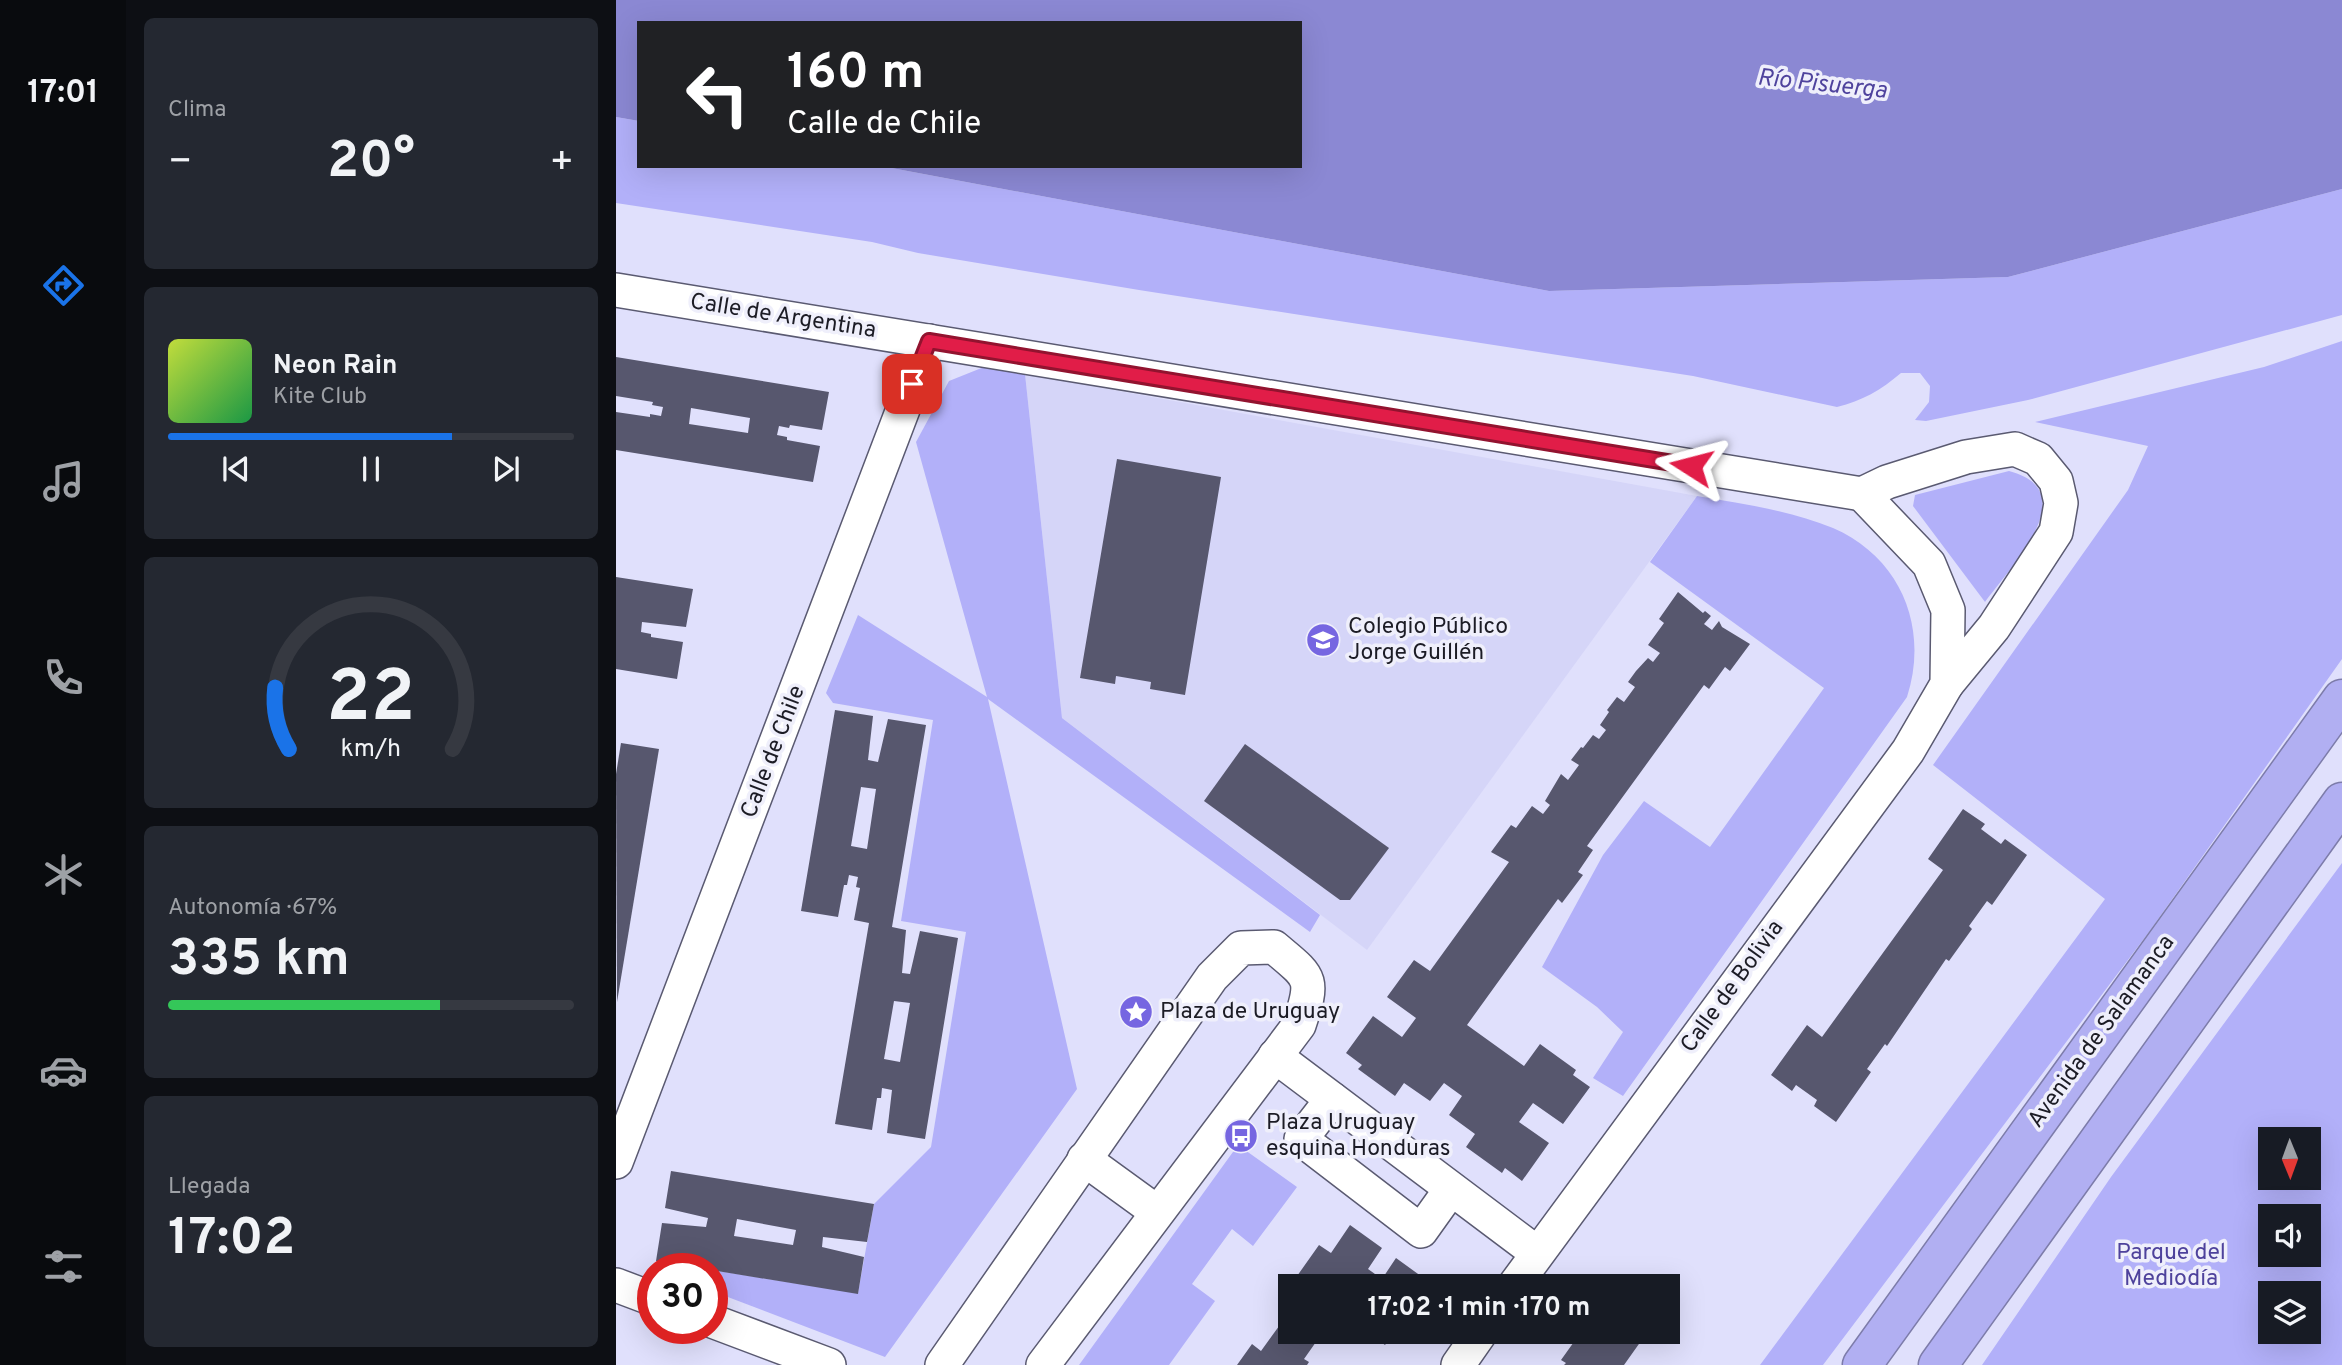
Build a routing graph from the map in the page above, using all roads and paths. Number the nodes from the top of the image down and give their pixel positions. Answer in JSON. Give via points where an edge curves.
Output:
{"nodes":[{"id":1,"x":616,"y":290,"type":"edge"},
{"id":2,"x":929,"y":341,"type":"junction"},
{"id":3,"x":1863,"y":494,"type":"junction"},
{"id":4,"x":1947,"y":684,"type":"junction"},
{"id":5,"x":2342,"y":699,"type":"edge"},
{"id":6,"x":2342,"y":802,"type":"edge"},
{"id":7,"x":1275,"y":1056,"type":"junction"},
{"id":8,"x":1332,"y":1099,"type":"junction"},
{"id":9,"x":1084,"y":1159,"type":"junction"},
{"id":10,"x":616,"y":1162,"type":"edge"},
{"id":11,"x":1451,"y":1189,"type":"junction"},
{"id":12,"x":1157,"y":1212,"type":"junction"},
{"id":13,"x":1537,"y":1253,"type":"junction"},
{"id":14,"x":1522,"y":1274,"type":"edge"},
{"id":15,"x":616,"y":1284,"type":"edge"},
{"id":16,"x":637,"y":1292,"type":"edge"},
{"id":17,"x":728,"y":1327,"type":"edge"},
{"id":18,"x":1473,"y":1344,"type":"edge"},
{"id":19,"x":829,"y":1365,"type":"edge"},
{"id":20,"x":942,"y":1365,"type":"edge"},
{"id":21,"x":1043,"y":1365,"type":"edge"},
{"id":22,"x":1458,"y":1365,"type":"edge"},
{"id":23,"x":1862,"y":1365,"type":"edge"},
{"id":24,"x":1938,"y":1365,"type":"edge"}],
"edges":[{"from":1,"to":2,"type":"street","name":"Calle de Argentina"},
{"from":2,"to":3,"type":"street","name":"Calle de Argentina"},
{"from":2,"to":10,"type":"street","name":"Calle de Chile"},
{"from":3,"to":4,"type":"street","name":"Calle de Bolivia","via":[[1929,564],[1948,610]]},
{"from":3,"to":4,"type":"street","name":"Calle de Bolivia","via":[[1966,457],[2015,449],[2038,459],[2056,481],[2061,503],[2056,532],[1994,627]]},
{"from":4,"to":13,"type":"street","name":"Calle de Bolivia","via":[[1908,751]]},
{"from":5,"to":23,"type":"highway","name":"Avenida de Salamanca"},
{"from":6,"to":24,"type":"highway"},
{"from":7,"to":8,"type":"street"},
{"from":7,"to":9,"type":"street","via":[[1299,1025],[1310,993],[1305,973],[1274,947],[1241,948],[1212,977]]},
{"from":7,"to":12,"type":"street"},
{"from":8,"to":11,"type":"street"},
{"from":8,"to":11,"type":"street","via":[[1301,1139],[1421,1231]]},
{"from":9,"to":12,"type":"street"},
{"from":9,"to":20,"type":"street"},
{"from":11,"to":13,"type":"street"},
{"from":12,"to":21,"type":"street"},
{"from":13,"to":14,"type":"street","name":"Calle de Bolivia"},
{"from":15,"to":16,"type":"street"},
{"from":17,"to":19,"type":"street"},
{"from":18,"to":22,"type":"street"}]}
